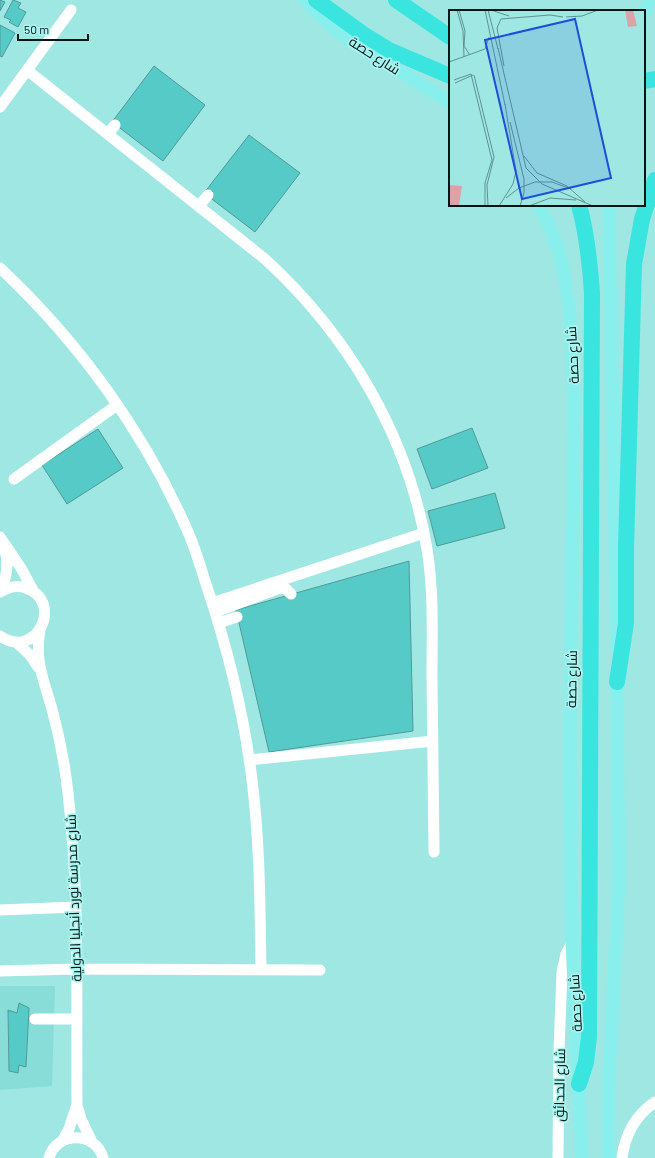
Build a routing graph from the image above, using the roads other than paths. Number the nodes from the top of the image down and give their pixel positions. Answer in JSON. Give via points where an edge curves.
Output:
{"nodes":[{"id":1,"x":305,"y":0,"type":"edge"},
{"id":2,"x":316,"y":0,"type":"edge"},
{"id":3,"x":396,"y":0,"type":"edge"},
{"id":4,"x":651,"y":0,"type":"edge"},
{"id":5,"x":71,"y":10,"type":"dead end"},
{"id":6,"x":645,"y":10,"type":"edge"},
{"id":7,"x":449,"y":36,"type":"edge"},
{"id":8,"x":27,"y":70,"type":"junction"},
{"id":9,"x":449,"y":76,"type":"edge"},
{"id":10,"x":655,"y":79,"type":"edge"},
{"id":11,"x":645,"y":82,"type":"edge"},
{"id":12,"x":449,"y":102,"type":"edge"},
{"id":13,"x":0,"y":107,"type":"edge"},
{"id":14,"x":115,"y":125,"type":"dead end"},
{"id":15,"x":108,"y":134,"type":"junction"},
{"id":16,"x":655,"y":180,"type":"edge"},
{"id":17,"x":208,"y":195,"type":"dead end"},
{"id":18,"x":199,"y":206,"type":"junction"},
{"id":19,"x":539,"y":206,"type":"edge"},
{"id":20,"x":579,"y":206,"type":"edge"},
{"id":21,"x":609,"y":206,"type":"edge"},
{"id":22,"x":0,"y":268,"type":"edge"},
{"id":23,"x":117,"y":405,"type":"junction"},
{"id":24,"x":14,"y":479,"type":"dead end"},
{"id":25,"x":424,"y":533,"type":"junction"},
{"id":26,"x":0,"y":537,"type":"edge"},
{"id":27,"x":0,"y":592,"type":"edge"},
{"id":28,"x":34,"y":592,"type":"junction"},
{"id":29,"x":291,"y":594,"type":"dead end"},
{"id":30,"x":213,"y":607,"type":"junction"},
{"id":31,"x":240,"y":609,"type":"junction"},
{"id":32,"x":218,"y":623,"type":"junction"},
{"id":33,"x":40,"y":630,"type":"junction"},
{"id":34,"x":0,"y":636,"type":"edge"},
{"id":35,"x":16,"y":642,"type":"junction"},
{"id":36,"x":40,"y":671,"type":"junction"},
{"id":37,"x":618,"y":682,"type":"junction"},
{"id":38,"x":433,"y":741,"type":"junction"},
{"id":39,"x":249,"y":760,"type":"junction"},
{"id":40,"x":434,"y":852,"type":"dead end"},
{"id":41,"x":76,"y":907,"type":"junction"},
{"id":42,"x":0,"y":910,"type":"edge"},
{"id":43,"x":572,"y":943,"type":"junction"},
{"id":44,"x":76,"y":969,"type":"junction"},
{"id":45,"x":261,"y":970,"type":"junction"},
{"id":46,"x":320,"y":970,"type":"dead end"},
{"id":47,"x":0,"y":971,"type":"edge"},
{"id":48,"x":35,"y":1019,"type":"dead end"},
{"id":49,"x":76,"y":1019,"type":"junction"},
{"id":50,"x":579,"y":1084,"type":"junction"},
{"id":51,"x":655,"y":1102,"type":"edge"},
{"id":52,"x":76,"y":1104,"type":"junction"},
{"id":53,"x":62,"y":1140,"type":"junction"},
{"id":54,"x":92,"y":1142,"type":"junction"},
{"id":55,"x":51,"y":1153,"type":"edge"},
{"id":56,"x":41,"y":1158,"type":"edge"},
{"id":57,"x":103,"y":1158,"type":"edge"},
{"id":58,"x":558,"y":1158,"type":"edge"},
{"id":59,"x":582,"y":1158,"type":"edge"},
{"id":60,"x":608,"y":1158,"type":"edge"},
{"id":61,"x":622,"y":1158,"type":"edge"}],
"edges":[{"from":1,"to":12,"type":"main road","name":"شارع حصة","via":[[321,17],[352,41]]},
{"from":2,"to":9,"type":"highway","via":[[389,50]]},
{"from":3,"to":7,"type":"highway"},
{"from":4,"to":6,"type":"main road"},
{"from":5,"to":8,"type":"street"},
{"from":8,"to":13,"type":"street"},
{"from":8,"to":15,"type":"street"},
{"from":10,"to":11,"type":"highway"},
{"from":14,"to":15,"type":"street"},
{"from":15,"to":18,"type":"street"},
{"from":16,"to":37,"type":"highway","via":[[642,219],[634,264],[626,615]]},
{"from":17,"to":18,"type":"street"},
{"from":18,"to":25,"type":"street","via":[[284,275],[317,311],[346,349],[372,391],[393,434],[410,480]]},
{"from":19,"to":43,"type":"main road","name":"شارع حصة","via":[[553,235],[565,279],[570,316],[573,383],[570,820]]},
{"from":20,"to":50,"type":"highway","via":[[588,249],[592,293],[589,1037],[586,1062]]},
{"from":21,"to":37,"type":"main road"},
{"from":22,"to":23,"type":"street","via":[[67,339]]},
{"from":23,"to":24,"type":"street"},
{"from":23,"to":30,"type":"street","via":[[144,447],[179,512],[189,534]]},
{"from":25,"to":30,"type":"street"},
{"from":25,"to":38,"type":"street","via":[[432,597]]},
{"from":26,"to":27,"type":"street","via":[[5,550],[7,568]]},
{"from":26,"to":28,"type":"street","name":"شارع مدرسة نورد أنجليا الدولية","via":[[22,568]]},
{"from":27,"to":28,"type":"street","via":[[18,586]]},
{"from":28,"to":33,"type":"street","name":"شارع مدرسة نورد أنجليا الدولية","via":[[44,607],[45,619]]},
{"from":29,"to":31,"type":"street","via":[[280,588]]},
{"from":30,"to":31,"type":"street"},
{"from":30,"to":32,"type":"street"},
{"from":31,"to":32,"type":"street"},
{"from":32,"to":39,"type":"street","via":[[235,686]]},
{"from":33,"to":35,"type":"street","via":[[29,639]]},
{"from":33,"to":36,"type":"street","name":"شارع مدرسة نورد أنجليا الدولية"},
{"from":34,"to":35,"type":"street"},
{"from":35,"to":36,"type":"street","name":"شارع مدرسة نورد أنجليا الدولية","via":[[30,655]]},
{"from":36,"to":41,"type":"street","name":"شارع مدرسة نورد أنجليا الدولية","via":[[56,723],[66,775]]},
{"from":37,"to":60,"type":"main road","via":[[619,881],[608,1098]]},
{"from":38,"to":39,"type":"street"},
{"from":38,"to":40,"type":"street"},
{"from":39,"to":45,"type":"street","via":[[258,842]]},
{"from":41,"to":42,"type":"street"},
{"from":41,"to":44,"type":"street","name":"شارع مدرسة نورد أنجليا الدولية"},
{"from":43,"to":50,"type":"main road","name":"شارع حصة"},
{"from":43,"to":58,"type":"street","name":"شارع الحدائق","via":[[566,954],[562,972]]},
{"from":44,"to":45,"type":"street"},
{"from":44,"to":47,"type":"street"},
{"from":44,"to":49,"type":"street","name":"شارع مدرسة نورد أنجليا الدولية"},
{"from":45,"to":46,"type":"street"},
{"from":48,"to":49,"type":"street"},
{"from":49,"to":52,"type":"street","name":"شارع مدرسة نورد أنجليا الدولية"},
{"from":50,"to":59,"type":"main road","name":"شارع حصة"},
{"from":51,"to":61,"type":"street","via":[[640,1115],[630,1131]]},
{"from":52,"to":53,"type":"street","name":"شارع مدرسة نورد أنجليا الدولية","via":[[69,1129]]},
{"from":52,"to":54,"type":"street","name":"شارع مدرسة نورد أنجليا الدولية"},
{"from":53,"to":54,"type":"street","via":[[77,1137]]},
{"from":53,"to":55,"type":"street"},
{"from":54,"to":57,"type":"street","name":"شارع مدرسة نورد أنجليا الدولية","via":[[98,1147]]},
{"from":55,"to":56,"type":"street"}]}
